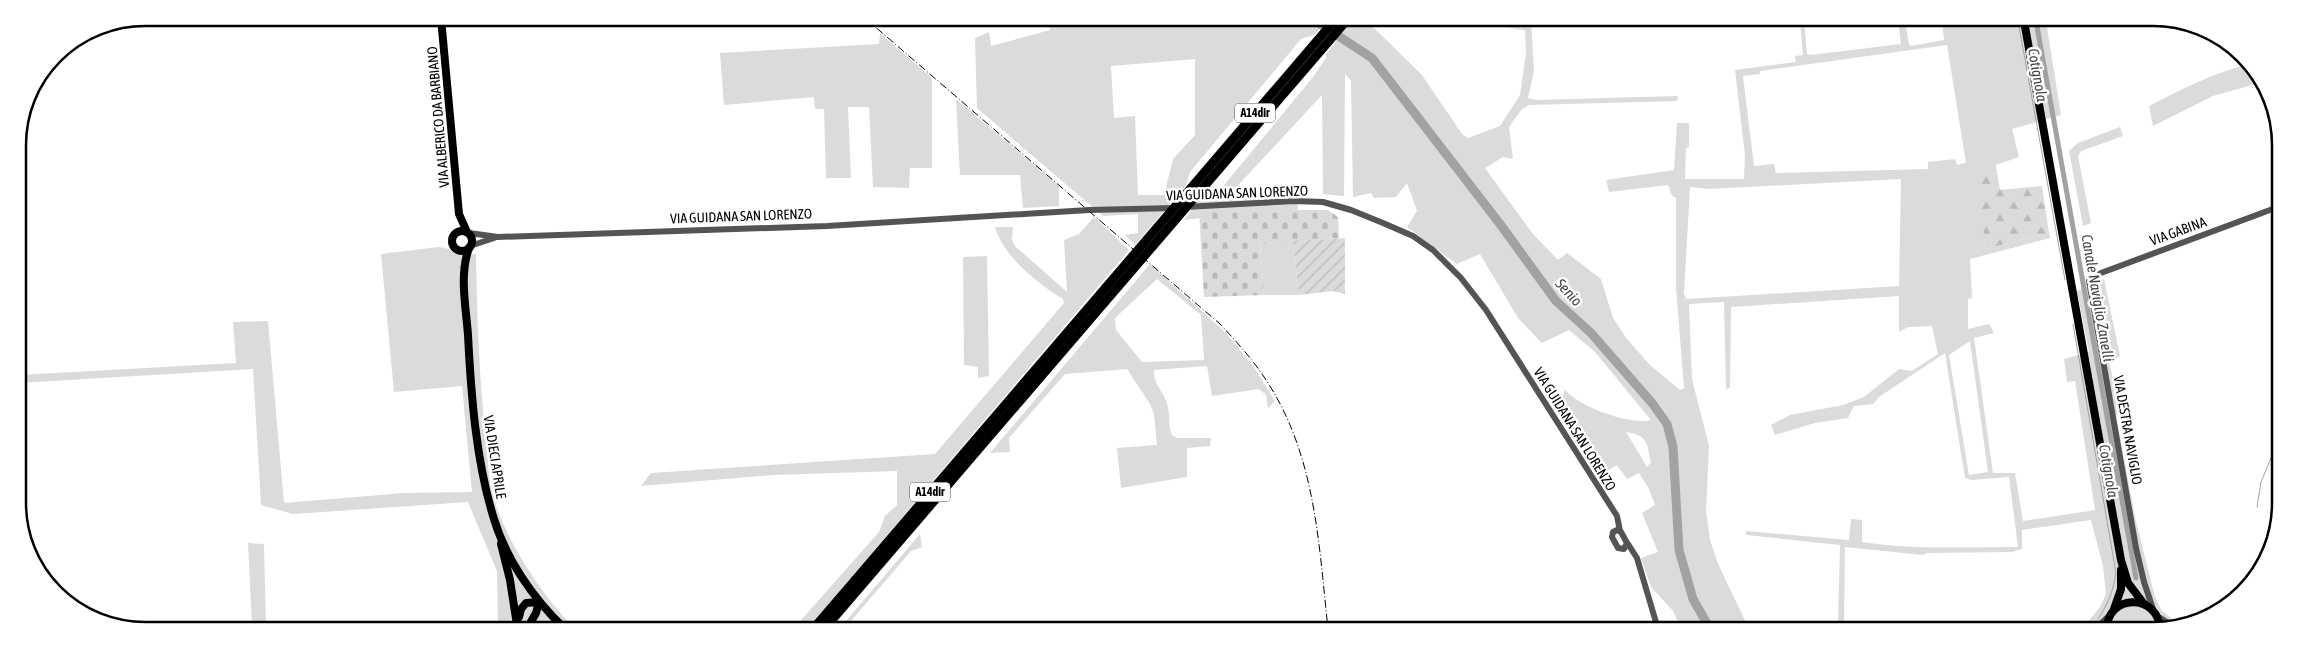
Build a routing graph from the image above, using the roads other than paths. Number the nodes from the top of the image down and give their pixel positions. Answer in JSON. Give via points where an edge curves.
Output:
{"nodes":[{"id":1,"x":442,"y":26,"type":"edge"},
{"id":2,"x":1331,"y":26,"type":"edge"},
{"id":3,"x":1341,"y":26,"type":"edge"},
{"id":4,"x":2025,"y":26,"type":"edge"},
{"id":5,"x":1316,"y":49,"type":"junction"},
{"id":6,"x":2272,"y":209,"type":"edge"},
{"id":7,"x":460,"y":214,"type":"junction"},
{"id":8,"x":468,"y":233,"type":"junction"},
{"id":9,"x":456,"y":234,"type":"junction"},
{"id":10,"x":498,"y":237,"type":"junction"},
{"id":11,"x":470,"y":247,"type":"junction"},
{"id":12,"x":458,"y":249,"type":"junction"},
{"id":13,"x":464,"y":270,"type":"junction"},
{"id":14,"x":2089,"y":281,"type":"joint"},
{"id":15,"x":1049,"y":360,"type":"junction"},
{"id":16,"x":494,"y":520,"type":"junction"},
{"id":17,"x":1617,"y":531,"type":"junction"},
{"id":18,"x":1625,"y":547,"type":"junction"},
{"id":19,"x":2121,"y":560,"type":"junction"},
{"id":20,"x":2144,"y":582,"type":"junction"},
{"id":21,"x":539,"y":602,"type":"junction"},
{"id":22,"x":2140,"y":602,"type":"junction"},
{"id":23,"x":2111,"y":614,"type":"junction"},
{"id":24,"x":2155,"y":614,"type":"junction"},
{"id":25,"x":1656,"y":621,"type":"edge"},
{"id":26,"x":2104,"y":621,"type":"edge"},
{"id":27,"x":2109,"y":621,"type":"edge"},
{"id":28,"x":2157,"y":621,"type":"edge"},
{"id":29,"x":2166,"y":621,"type":"edge"},
{"id":30,"x":516,"y":622,"type":"edge"},
{"id":31,"x":518,"y":622,"type":"edge"},
{"id":32,"x":531,"y":622,"type":"edge"},
{"id":33,"x":558,"y":622,"type":"edge"},
{"id":34,"x":820,"y":622,"type":"edge"},
{"id":35,"x":830,"y":622,"type":"edge"}],
"edges":[{"from":1,"to":7,"type":"main road","name":"VIA ALBERICO DA BARBIANO"},
{"from":2,"to":5,"type":"highway","number":"A14dir"},
{"from":3,"to":5,"type":"highway","number":"A14dir"},
{"from":4,"to":19,"type":"main road"},
{"from":5,"to":15,"type":"highway","number":"A14dir"},
{"from":6,"to":14,"type":"street","name":"VIA GABINA","via":[[2100,274]]},
{"from":7,"to":8,"type":"main road","name":"VIA ALBERICO DA BARBIANO"},
{"from":7,"to":9,"type":"main road","name":"VIA ALBERICO DA BARBIANO"},
{"from":8,"to":9,"type":"main road","via":[[461,231]]},
{"from":8,"to":10,"type":"street"},
{"from":8,"to":11,"type":"main road","via":[[472,241]]},
{"from":9,"to":12,"type":"main road","via":[[453,242]]},
{"from":10,"to":11,"type":"street"},
{"from":10,"to":17,"type":"street","name":"VIA GUIDANA SAN LORENZO","via":[[828,226],[1323,202],[1351,210],[1412,236],[1433,250],[1462,278],[1486,310],[1608,504]]},
{"from":11,"to":12,"type":"main road"},
{"from":11,"to":13,"type":"main road","name":"VIA DIECI APRILE"},
{"from":12,"to":13,"type":"main road","name":"VIA DIECI APRILE"},
{"from":13,"to":16,"type":"main road","name":"VIA DIECI APRILE","via":[[469,367],[480,460]]},
{"from":14,"to":20,"type":"street","name":"VIA DESTRA NAVIGLIO"},
{"from":15,"to":34,"type":"highway","number":"A14dir"},
{"from":15,"to":35,"type":"highway","number":"A14dir"},
{"from":16,"to":21,"type":"main road","name":"VIA DIECI APRILE","via":[[508,552]]},
{"from":16,"to":30,"type":"main road","via":[[510,580]]},
{"from":17,"to":18,"type":"street"},
{"from":17,"to":18,"type":"street","via":[[1612,537],[1618,548]]},
{"from":18,"to":25,"type":"street","via":[[1638,564]]},
{"from":19,"to":22,"type":"main road","via":[[2128,583]]},
{"from":19,"to":23,"type":"main road","via":[[2121,590]]},
{"from":20,"to":22,"type":"street","name":"VIA DESTRA NAVIGLIO"},
{"from":20,"to":24,"type":"street","name":"VIA DESTRA NAVIGLIO"},
{"from":21,"to":31,"type":"main road","via":[[524,604]]},
{"from":21,"to":32,"type":"main road"},
{"from":21,"to":33,"type":"main road","name":"VIA DIECI APRILE"},
{"from":22,"to":23,"type":"main road","via":[[2121,605]]},
{"from":22,"to":24,"type":"main road"},
{"from":23,"to":26,"type":"street"},
{"from":23,"to":27,"type":"main road"},
{"from":24,"to":28,"type":"main road"},
{"from":24,"to":29,"type":"street"}]}
